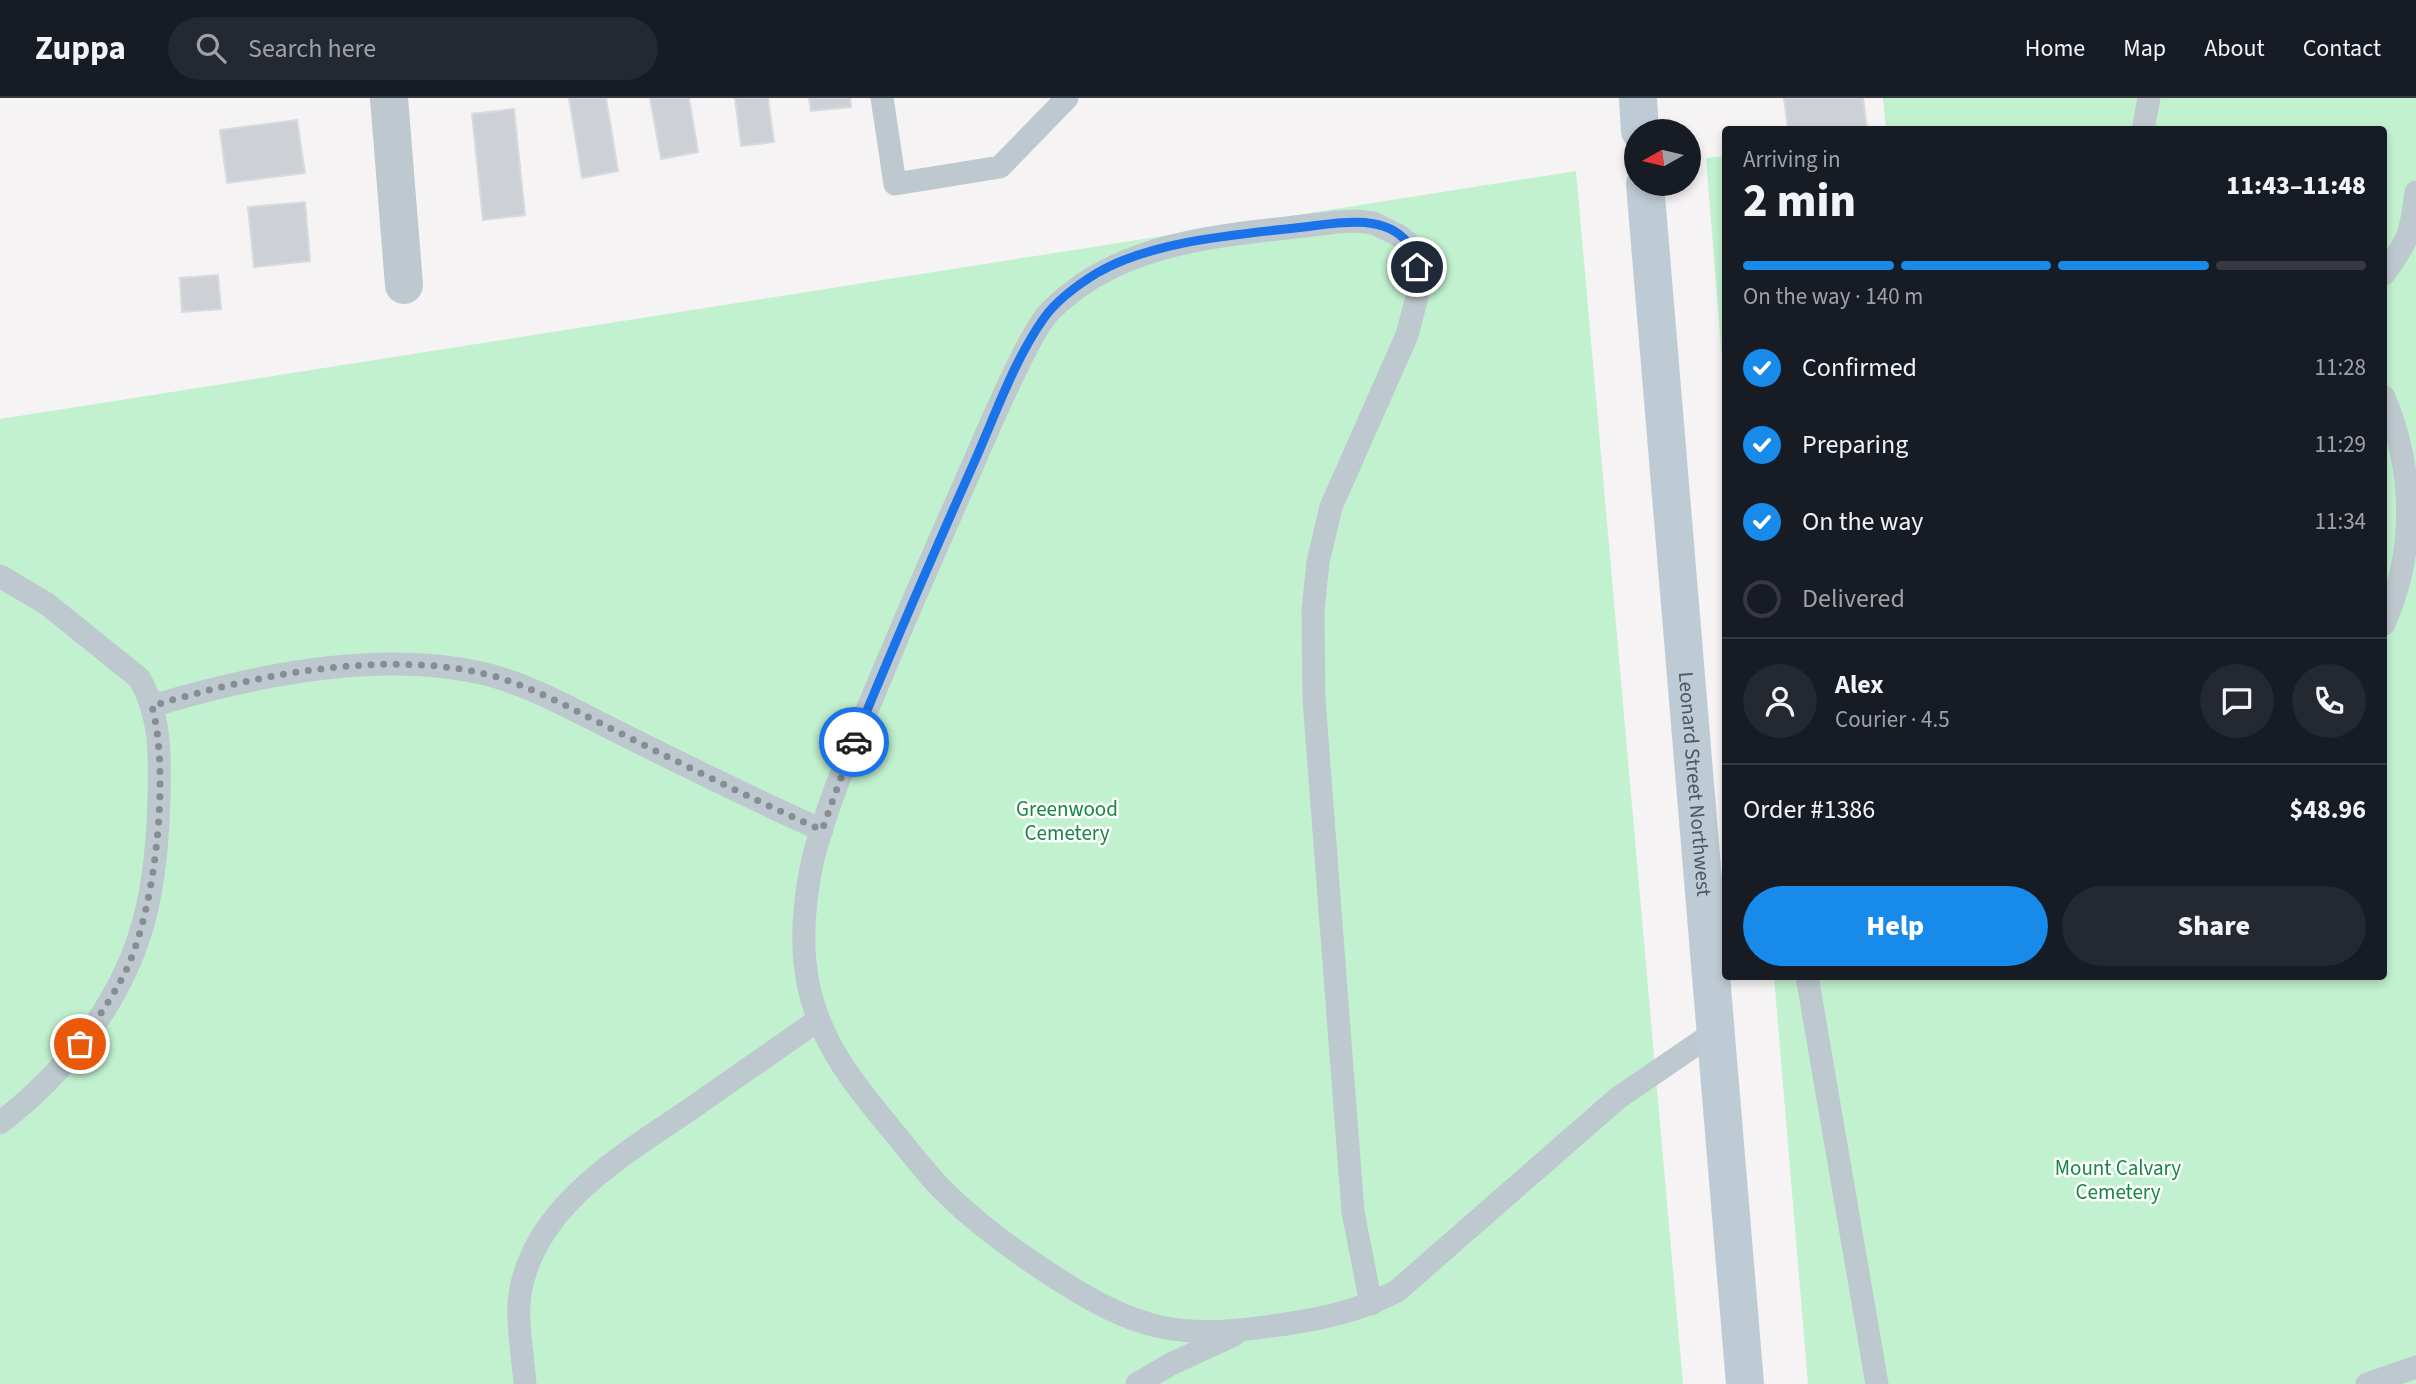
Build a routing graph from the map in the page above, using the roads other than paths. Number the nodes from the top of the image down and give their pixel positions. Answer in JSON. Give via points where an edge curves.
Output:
{"nodes":[{"id":1,"x":389,"y":98,"type":"edge"},
{"id":2,"x":882,"y":98,"type":"edge"},
{"id":3,"x":1067,"y":98,"type":"edge"},
{"id":4,"x":1637,"y":98,"type":"edge"},
{"id":5,"x":2149,"y":98,"type":"edge"},
{"id":6,"x":1639,"y":119,"type":"edge"},
{"id":7,"x":2144,"y":126,"type":"edge"},
{"id":8,"x":2416,"y":191,"type":"edge"},
{"id":9,"x":1646,"y":196,"type":"edge"},
{"id":10,"x":2414,"y":237,"type":"edge"},
{"id":11,"x":2387,"y":270,"type":"edge"},
{"id":12,"x":404,"y":285,"type":"dead end"},
{"id":13,"x":2387,"y":406,"type":"edge"},
{"id":14,"x":2416,"y":428,"type":"edge"},
{"id":15,"x":2402,"y":448,"type":"junction"},
{"id":16,"x":0,"y":576,"type":"edge"},
{"id":17,"x":2387,"y":618,"type":"edge"},
{"id":18,"x":152,"y":706,"type":"junction"},
{"id":19,"x":822,"y":830,"type":"junction"},
{"id":20,"x":1808,"y":980,"type":"edge"},
{"id":21,"x":818,"y":1020,"type":"junction"},
{"id":22,"x":1716,"y":1031,"type":"junction"},
{"id":23,"x":0,"y":1123,"type":"edge"},
{"id":24,"x":1371,"y":1304,"type":"junction"},
{"id":25,"x":1244,"y":1331,"type":"junction"},
{"id":26,"x":2416,"y":1367,"type":"edge"},
{"id":27,"x":525,"y":1384,"type":"edge"},
{"id":28,"x":1137,"y":1384,"type":"edge"},
{"id":29,"x":1745,"y":1384,"type":"edge"},
{"id":30,"x":1877,"y":1384,"type":"edge"},
{"id":31,"x":2367,"y":1384,"type":"edge"}],
"edges":[{"from":1,"to":12,"type":"street"},
{"from":2,"to":3,"type":"lane","via":[[895,184],[1000,167]]},
{"from":4,"to":6,"type":"main road"},
{"from":5,"to":7,"type":"lane"},
{"from":8,"to":10,"type":"lane"},
{"from":9,"to":22,"type":"main road","name":"Leonard Street Northwest"},
{"from":10,"to":11,"type":"lane"},
{"from":13,"to":15,"type":"lane"},
{"from":14,"to":15,"type":"lane"},
{"from":15,"to":17,"type":"lane","via":[[2411,508],[2407,564]]},
{"from":16,"to":18,"type":"lane","via":[[47,604],[122,663],[139,678]]},
{"from":18,"to":19,"type":"lane","via":[[225,685],[321,670],[395,665],[482,673],[564,705]]},
{"from":18,"to":23,"type":"lane","via":[[159,742],[159,811],[150,896],[141,933],[110,1001],[68,1060],[43,1089]]},
{"from":19,"to":21,"type":"lane","via":[[804,912],[808,985]]},
{"from":19,"to":24,"type":"lane","via":[[895,644],[1013,375],[1046,316],[1060,301],[1117,264],[1217,238],[1356,221],[1387,229],[1407,242],[1417,267],[1417,297],[1406,335],[1331,507],[1312,611],[1314,700],[1353,1212]]},
{"from":20,"to":30,"type":"lane"},
{"from":21,"to":25,"type":"lane","via":[[852,1082],[914,1157],[969,1215],[1006,1245],[1082,1295],[1139,1321],[1164,1328]]},
{"from":21,"to":27,"type":"lane","via":[[602,1170],[566,1206],[533,1253],[520,1294]]},
{"from":22,"to":24,"type":"lane","via":[[1618,1098],[1412,1279]]},
{"from":22,"to":29,"type":"main road","name":"Leonard Street Northwest"},
{"from":24,"to":25,"type":"lane","via":[[1342,1315]]},
{"from":25,"to":28,"type":"lane"},
{"from":26,"to":31,"type":"lane"}]}
